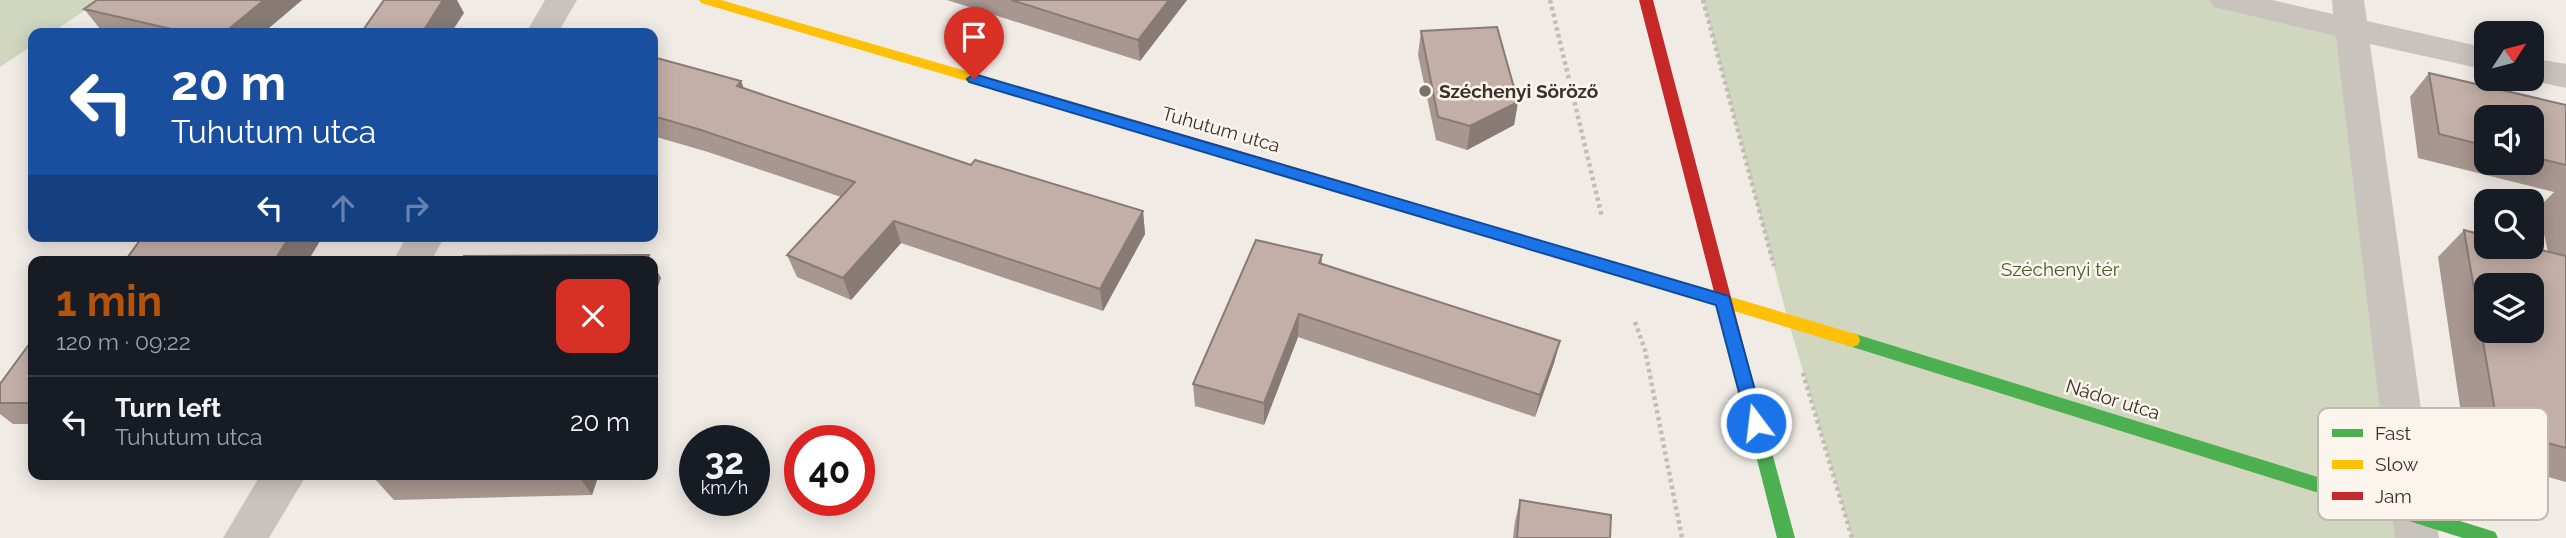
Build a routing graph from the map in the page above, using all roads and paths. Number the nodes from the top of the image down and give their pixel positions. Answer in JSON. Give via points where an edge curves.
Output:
{"nodes":[{"id":1,"x":561,"y":0,"type":"edge"},
{"id":2,"x":706,"y":0,"type":"edge"},
{"id":3,"x":1646,"y":0,"type":"edge"},
{"id":4,"x":2225,"y":0,"type":"edge"},
{"id":5,"x":2351,"y":14,"type":"edge"},
{"id":6,"x":545,"y":28,"type":"edge"},
{"id":7,"x":2474,"y":55,"type":"edge"},
{"id":8,"x":2544,"y":71,"type":"edge"},
{"id":9,"x":2566,"y":76,"type":"edge"},
{"id":10,"x":1723,"y":300,"type":"junction"},
{"id":11,"x":2400,"y":408,"type":"edge"},
{"id":12,"x":281,"y":480,"type":"edge"},
{"id":13,"x":2318,"y":494,"type":"edge"},
{"id":14,"x":2397,"y":520,"type":"edge"},
{"id":15,"x":2415,"y":526,"type":"edge"},
{"id":16,"x":245,"y":538,"type":"edge"},
{"id":17,"x":1786,"y":538,"type":"edge"},
{"id":18,"x":2489,"y":538,"type":"edge"}],
"edges":[{"from":1,"to":6,"type":"street"},
{"from":2,"to":10,"type":"street","name":"Tuhutum utca"},
{"from":3,"to":10,"type":"street"},
{"from":4,"to":5,"type":"street"},
{"from":5,"to":7,"type":"street"},
{"from":5,"to":11,"type":"street"},
{"from":8,"to":9,"type":"street"},
{"from":10,"to":13,"type":"street","name":"Nádor utca"},
{"from":10,"to":17,"type":"street"},
{"from":12,"to":16,"type":"street"},
{"from":14,"to":15,"type":"street","name":"Nádor utca"},
{"from":15,"to":18,"type":"street","name":"Nádor utca"}]}
